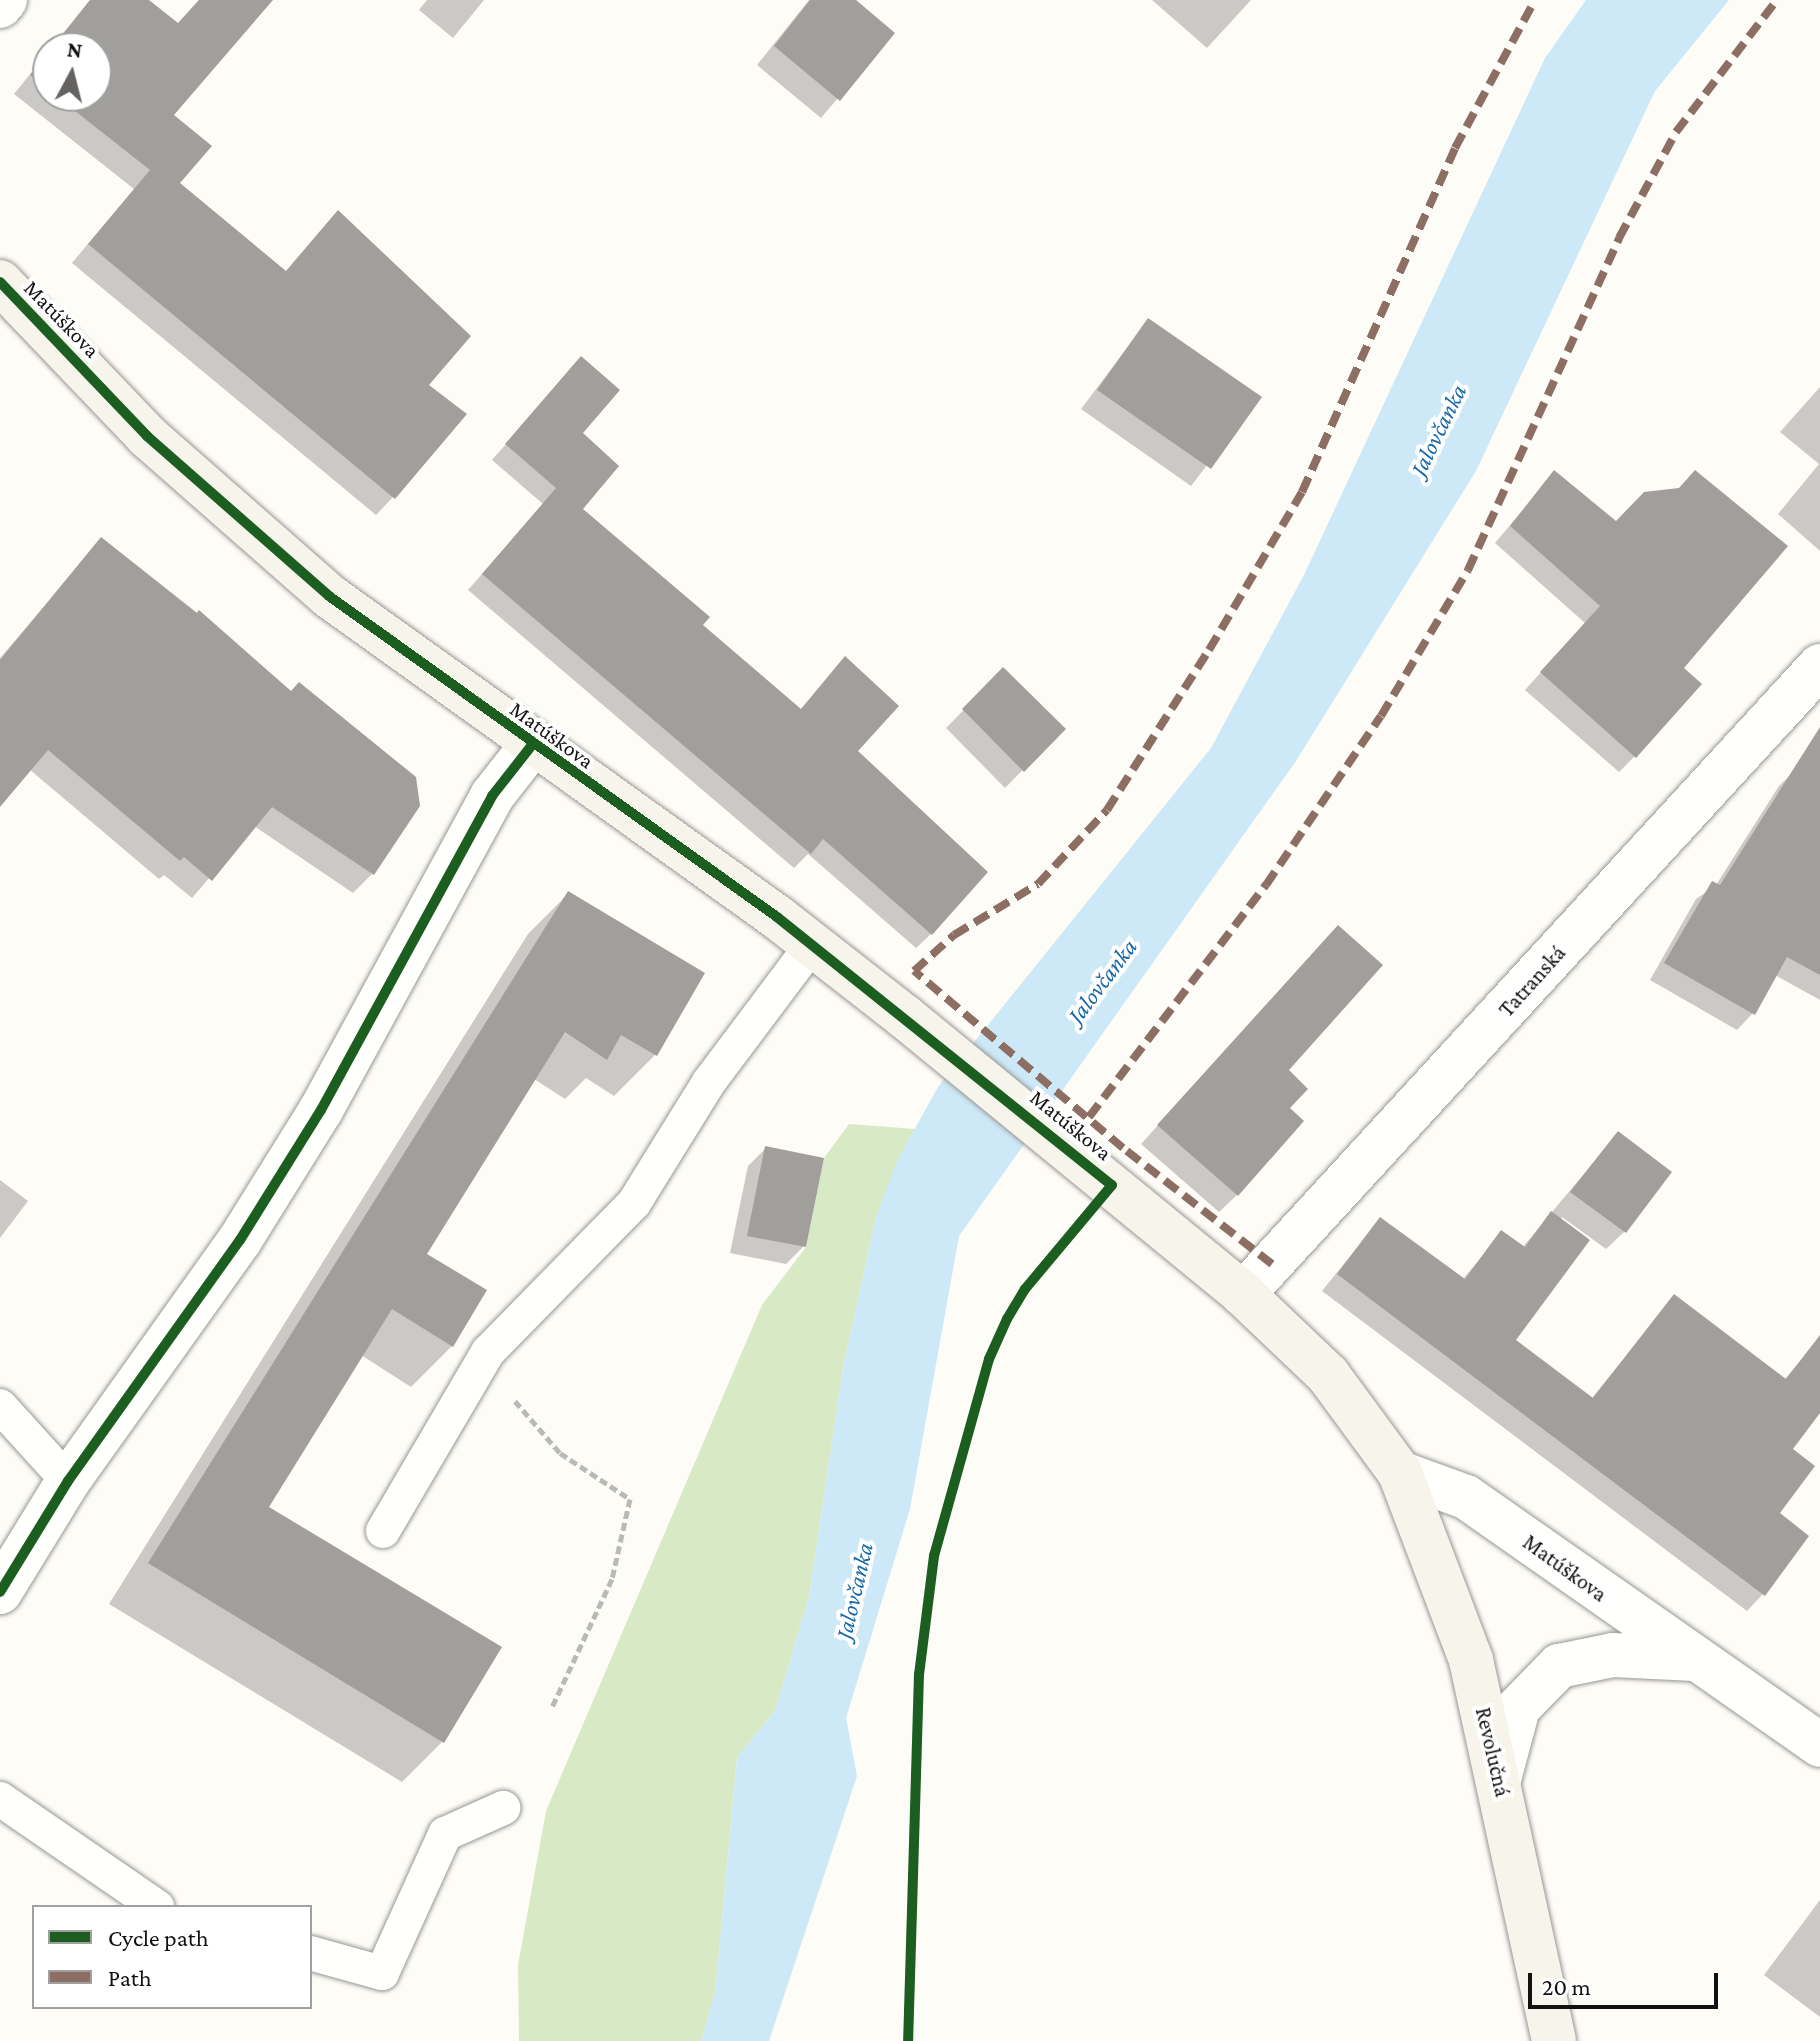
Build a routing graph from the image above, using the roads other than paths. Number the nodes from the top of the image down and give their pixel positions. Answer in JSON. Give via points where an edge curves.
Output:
{"nodes":[{"id":1,"x":5,"y":0,"type":"edge"},
{"id":2,"x":0,"y":6,"type":"edge"},
{"id":3,"x":0,"y":282,"type":"edge"},
{"id":4,"x":1820,"y":666,"type":"edge"},
{"id":5,"x":532,"y":745,"type":"junction"},
{"id":6,"x":812,"y":945,"type":"junction"},
{"id":7,"x":1243,"y":1294,"type":"junction"},
{"id":8,"x":0,"y":1406,"type":"edge"},
{"id":9,"x":1400,"y":1473,"type":"junction"},
{"id":10,"x":68,"y":1481,"type":"junction"},
{"id":11,"x":383,"y":1531,"type":"dead end"},
{"id":12,"x":0,"y":1592,"type":"edge"},
{"id":13,"x":1702,"y":1660,"type":"junction"},
{"id":14,"x":1820,"y":1745,"type":"edge"},
{"id":15,"x":1499,"y":1779,"type":"junction"},
{"id":16,"x":0,"y":1799,"type":"edge"},
{"id":17,"x":503,"y":1808,"type":"dead end"},
{"id":18,"x":154,"y":1905,"type":"edge"},
{"id":19,"x":312,"y":1954,"type":"edge"},
{"id":20,"x":1554,"y":2041,"type":"edge"}],
"edges":[{"from":1,"to":2,"type":"street"},
{"from":3,"to":5,"type":"main road","name":"Matúškova","via":[[147,436],[329,596]]},
{"from":4,"to":7,"type":"street","name":"Tatranská"},
{"from":5,"to":6,"type":"main road","name":"Matúškova"},
{"from":5,"to":10,"type":"street","via":[[492,796],[321,1110],[240,1240]]},
{"from":6,"to":7,"type":"main road","name":"Matúškova"},
{"from":6,"to":11,"type":"lane","via":[[709,1082],[634,1203],[488,1352]]},
{"from":7,"to":9,"type":"main road","name":"Matúškova","via":[[1328,1375]]},
{"from":8,"to":10,"type":"lane"},
{"from":9,"to":13,"type":"street","name":"Matúškova","via":[[1466,1497]]},
{"from":9,"to":15,"type":"main road","name":"Revolučná","via":[[1471,1660]]},
{"from":10,"to":12,"type":"street"},
{"from":13,"to":14,"type":"street","name":"Matúškova"},
{"from":13,"to":15,"type":"street","via":[[1613,1655],[1559,1666],[1518,1708]]},
{"from":15,"to":20,"type":"main road","name":"Revolučná"},
{"from":16,"to":18,"type":"lane"},
{"from":17,"to":19,"type":"lane","via":[[445,1834],[382,1973]]}]}
